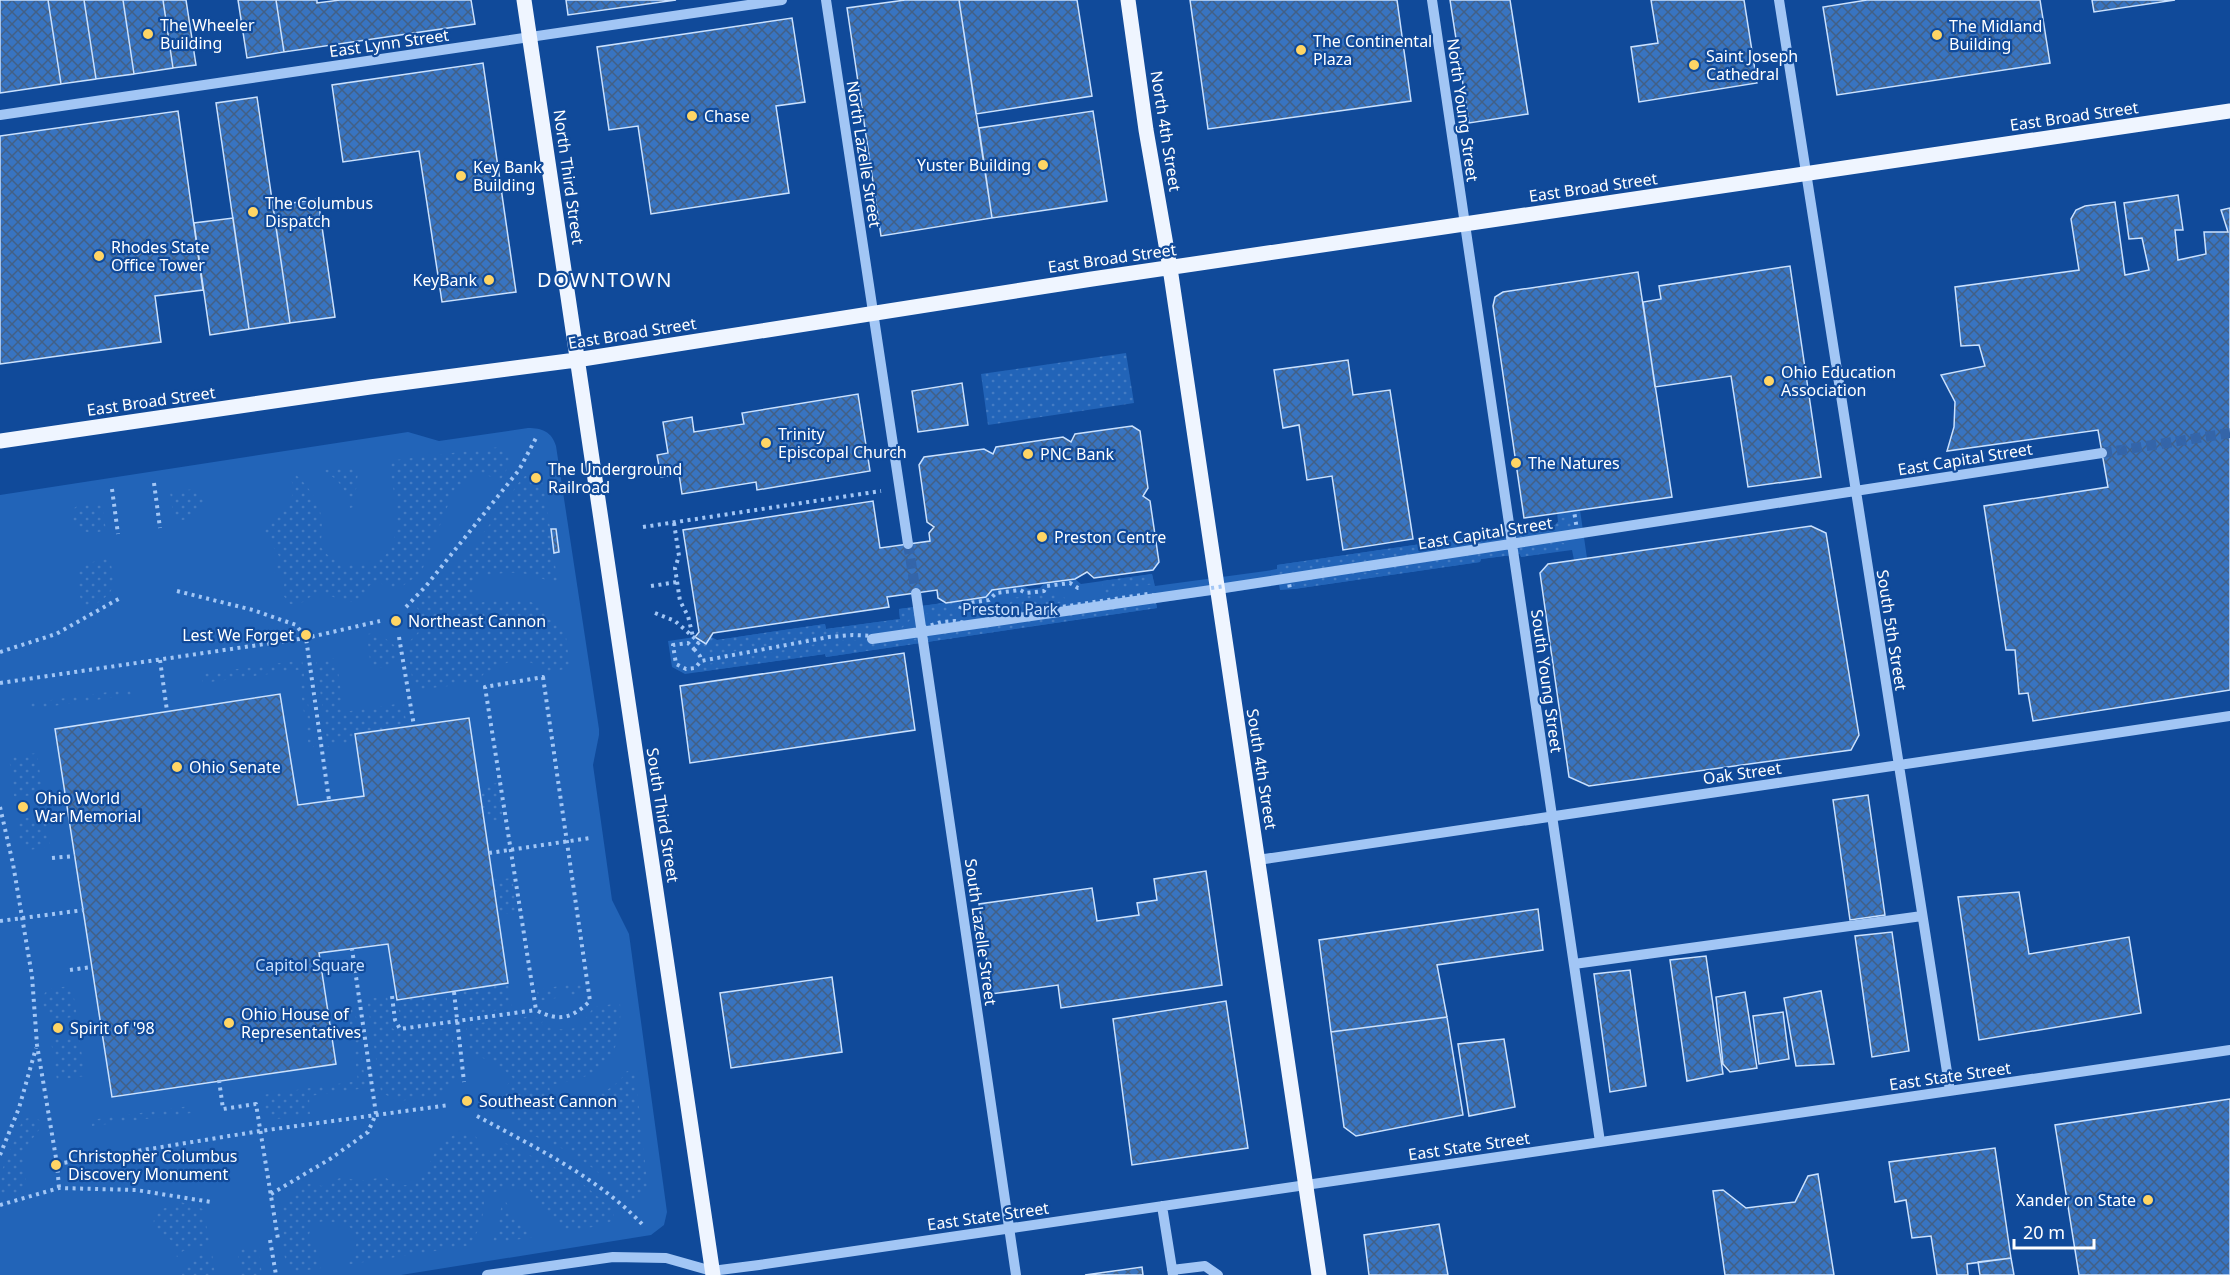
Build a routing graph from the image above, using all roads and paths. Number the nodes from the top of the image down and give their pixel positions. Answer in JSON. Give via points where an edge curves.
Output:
{"nodes":[{"id":1,"x":524,"y":0,"type":"edge"},
{"id":2,"x":782,"y":0,"type":"edge"},
{"id":3,"x":826,"y":0,"type":"edge"},
{"id":4,"x":1128,"y":0,"type":"edge"},
{"id":5,"x":1432,"y":0,"type":"edge"},
{"id":6,"x":1779,"y":0,"type":"edge"},
{"id":7,"x":530,"y":37,"type":"junction"},
{"id":8,"x":2230,"y":111,"type":"edge"},
{"id":9,"x":0,"y":115,"type":"edge"},
{"id":10,"x":1805,"y":174,"type":"junction"},
{"id":11,"x":1465,"y":224,"type":"junction"},
{"id":12,"x":1170,"y":268,"type":"junction"},
{"id":13,"x":873,"y":313,"type":"junction"},
{"id":14,"x":576,"y":360,"type":"junction"},
{"id":15,"x":536,"y":438,"type":"dead end"},
{"id":16,"x":0,"y":441,"type":"edge"},
{"id":17,"x":2102,"y":453,"type":"tunnel mouth"},
{"id":18,"x":154,"y":483,"type":"dead end"},
{"id":19,"x":112,"y":489,"type":"dead end"},
{"id":20,"x":882,"y":491,"type":"dead end"},
{"id":21,"x":1855,"y":491,"type":"junction"},
{"id":22,"x":1574,"y":511,"type":"dead end"},
{"id":23,"x":674,"y":523,"type":"junction"},
{"id":24,"x":643,"y":527,"type":"dead end"},
{"id":25,"x":160,"y":528,"type":"dead end"},
{"id":26,"x":118,"y":534,"type":"dead end"},
{"id":27,"x":908,"y":544,"type":"tunnel mouth"},
{"id":28,"x":1512,"y":544,"type":"junction"},
{"id":29,"x":1288,"y":577,"type":"junction"},
{"id":30,"x":677,"y":582,"type":"junction"},
{"id":31,"x":651,"y":586,"type":"dead end"},
{"id":32,"x":1088,"y":587,"type":"dead end"},
{"id":33,"x":1290,"y":589,"type":"dead end"},
{"id":34,"x":1218,"y":590,"type":"junction"},
{"id":35,"x":177,"y":591,"type":"dead end"},
{"id":36,"x":916,"y":593,"type":"tunnel mouth"},
{"id":37,"x":1100,"y":593,"type":"dead end"},
{"id":38,"x":122,"y":597,"type":"dead end"},
{"id":39,"x":990,"y":600,"type":"dead end"},
{"id":40,"x":1101,"y":601,"type":"junction"},
{"id":41,"x":406,"y":607,"type":"dead end"},
{"id":42,"x":655,"y":613,"type":"dead end"},
{"id":43,"x":380,"y":621,"type":"dead end"},
{"id":44,"x":921,"y":632,"type":"junction"},
{"id":45,"x":399,"y":637,"type":"dead end"},
{"id":46,"x":693,"y":637,"type":"junction"},
{"id":47,"x":306,"y":638,"type":"junction"},
{"id":48,"x":872,"y":639,"type":"dead end"},
{"id":49,"x":694,"y":649,"type":"junction"},
{"id":50,"x":0,"y":652,"type":"edge"},
{"id":51,"x":160,"y":660,"type":"junction"},
{"id":52,"x":701,"y":661,"type":"junction"},
{"id":53,"x":0,"y":683,"type":"edge"},
{"id":54,"x":167,"y":711,"type":"dead end"},
{"id":55,"x":2230,"y":716,"type":"edge"},
{"id":56,"x":414,"y":726,"type":"dead end"},
{"id":57,"x":1898,"y":765,"type":"junction"},
{"id":58,"x":329,"y":800,"type":"dead end"},
{"id":59,"x":0,"y":807,"type":"edge"},
{"id":60,"x":1552,"y":816,"type":"junction"},
{"id":61,"x":590,"y":838,"type":"dead end"},
{"id":62,"x":568,"y":841,"type":"junction"},
{"id":63,"x":512,"y":849,"type":"junction"},
{"id":64,"x":489,"y":853,"type":"dead end"},
{"id":65,"x":75,"y":856,"type":"dead end"},
{"id":66,"x":52,"y":858,"type":"dead end"},
{"id":67,"x":1258,"y":860,"type":"junction"},
{"id":68,"x":84,"y":910,"type":"dead end"},
{"id":69,"x":1922,"y":916,"type":"junction"},
{"id":70,"x":22,"y":918,"type":"junction"},
{"id":71,"x":0,"y":921,"type":"edge"},
{"id":72,"x":352,"y":949,"type":"dead end"},
{"id":73,"x":1574,"y":964,"type":"junction"},
{"id":74,"x":92,"y":967,"type":"dead end"},
{"id":75,"x":70,"y":970,"type":"dead end"},
{"id":76,"x":454,"y":992,"type":"dead end"},
{"id":77,"x":392,"y":996,"type":"dead end"},
{"id":78,"x":536,"y":1010,"type":"junction"},
{"id":79,"x":458,"y":1022,"type":"junction"},
{"id":80,"x":37,"y":1045,"type":"junction"},
{"id":81,"x":2230,"y":1050,"type":"edge"},
{"id":82,"x":219,"y":1080,"type":"dead end"},
{"id":83,"x":464,"y":1082,"type":"dead end"},
{"id":84,"x":1950,"y":1091,"type":"junction"},
{"id":85,"x":449,"y":1105,"type":"dead end"},
{"id":86,"x":376,"y":1114,"type":"junction"},
{"id":87,"x":477,"y":1116,"type":"dead end"},
{"id":88,"x":260,"y":1131,"type":"junction"},
{"id":89,"x":1600,"y":1142,"type":"junction"},
{"id":90,"x":0,"y":1155,"type":"edge"},
{"id":91,"x":57,"y":1164,"type":"junction"},
{"id":92,"x":1306,"y":1185,"type":"junction"},
{"id":93,"x":59,"y":1188,"type":"junction"},
{"id":94,"x":271,"y":1194,"type":"junction"},
{"id":95,"x":211,"y":1202,"type":"dead end"},
{"id":96,"x":0,"y":1205,"type":"edge"},
{"id":97,"x":1162,"y":1206,"type":"junction"},
{"id":98,"x":642,"y":1224,"type":"dead end"},
{"id":99,"x":1009,"y":1228,"type":"junction"},
{"id":100,"x":278,"y":1239,"type":"dead end"},
{"id":101,"x":270,"y":1240,"type":"dead end"},
{"id":102,"x":1172,"y":1273,"type":"edge"},
{"id":103,"x":710,"y":1274,"type":"edge"},
{"id":104,"x":276,"y":1275,"type":"edge"},
{"id":105,"x":487,"y":1275,"type":"edge"},
{"id":106,"x":1016,"y":1275,"type":"edge"},
{"id":107,"x":1218,"y":1275,"type":"edge"},
{"id":108,"x":1319,"y":1275,"type":"edge"}],
"edges":[{"from":1,"to":7,"type":"main road","name":"North Third Street"},
{"from":2,"to":7,"type":"street","name":"East Lynn Street"},
{"from":3,"to":13,"type":"street","name":"North Lazelle Street"},
{"from":4,"to":12,"type":"main road","name":"North 4th Street"},
{"from":5,"to":11,"type":"street","name":"North Young Street"},
{"from":6,"to":10,"type":"street","name":"South 5th Street"},
{"from":7,"to":9,"type":"street","name":"East Lynn Street"},
{"from":7,"to":14,"type":"main road","name":"North Third Street"},
{"from":8,"to":10,"type":"main road","name":"East Broad Street"},
{"from":10,"to":11,"type":"main road","name":"East Broad Street"},
{"from":10,"to":21,"type":"street","name":"South 5th Street"},
{"from":11,"to":12,"type":"main road","name":"East Broad Street"},
{"from":11,"to":28,"type":"street","name":"South Young Street"},
{"from":12,"to":13,"type":"main road","name":"East Broad Street"},
{"from":12,"to":34,"type":"main road","name":"South 4th Street"},
{"from":13,"to":14,"type":"main road","name":"East Broad Street"},
{"from":13,"to":27,"type":"street"},
{"from":14,"to":16,"type":"main road","name":"East Broad Street"},
{"from":14,"to":103,"type":"main road","name":"South Third Street"},
{"from":15,"to":41,"type":"path","via":[[519,470]]},
{"from":17,"to":21,"type":"street","name":"East Capital Street"},
{"from":18,"to":25,"type":"path"},
{"from":19,"to":26,"type":"path"},
{"from":20,"to":23,"type":"path"},
{"from":21,"to":28,"type":"street","name":"East Capital Street"},
{"from":21,"to":57,"type":"street","name":"South 5th Street"},
{"from":22,"to":29,"type":"path","bridge":true,"via":[[1578,536],[1392,562],[1371,569]]},
{"from":23,"to":24,"type":"path"},
{"from":23,"to":30,"type":"path","via":[[679,556],[675,568]]},
{"from":28,"to":34,"type":"street","name":"East Capital Street"},
{"from":28,"to":60,"type":"street","name":"South Young Street"},
{"from":29,"to":33,"type":"path","bridge":true},
{"from":29,"to":40,"type":"path","bridge":true},
{"from":30,"to":31,"type":"path"},
{"from":30,"to":46,"type":"path"},
{"from":32,"to":39,"type":"path","via":[[1057,583],[1044,591],[1005,590]]},
{"from":34,"to":44,"type":"street","name":"East Capital Street"},
{"from":34,"to":67,"type":"main road","name":"South 4th Street"},
{"from":35,"to":47,"type":"path","via":[[253,610],[296,626]]},
{"from":36,"to":44,"type":"street","name":"South Lazelle Street"},
{"from":37,"to":40,"type":"path","bridge":true},
{"from":38,"to":50,"type":"path","via":[[56,634]]},
{"from":40,"to":52,"type":"path","bridge":true,"via":[[971,624],[941,622],[896,638],[853,635]]},
{"from":42,"to":46,"type":"path","via":[[675,621]]},
{"from":43,"to":47,"type":"path"},
{"from":44,"to":48,"type":"street","name":"East Capital Street"},
{"from":44,"to":99,"type":"street","name":"South Lazelle Street"},
{"from":45,"to":56,"type":"path"},
{"from":46,"to":49,"type":"path","bridge":true,"via":[[699,642]]},
{"from":47,"to":51,"type":"path"},
{"from":47,"to":58,"type":"path"},
{"from":49,"to":52,"type":"path","bridge":true},
{"from":49,"to":52,"type":"path","bridge":true,"via":[[688,643],[673,645],[676,664],[695,668]]},
{"from":51,"to":53,"type":"path"},
{"from":51,"to":54,"type":"path"},
{"from":55,"to":57,"type":"street","name":"Oak Street"},
{"from":57,"to":60,"type":"street","name":"Oak Street"},
{"from":57,"to":69,"type":"street","name":"South 5th Street"},
{"from":59,"to":70,"type":"path"},
{"from":60,"to":67,"type":"street","name":"Oak Street"},
{"from":60,"to":73,"type":"street","name":"South Young Street"},
{"from":61,"to":62,"type":"path"},
{"from":62,"to":63,"type":"path"},
{"from":62,"to":63,"type":"path","via":[[543,677],[485,687]]},
{"from":62,"to":78,"type":"path","via":[[590,1001],[579,1012],[564,1017]]},
{"from":63,"to":64,"type":"path"},
{"from":63,"to":78,"type":"path"},
{"from":65,"to":66,"type":"path"},
{"from":67,"to":92,"type":"main road","name":"South 4th Street"},
{"from":68,"to":70,"type":"path"},
{"from":69,"to":73,"type":"street"},
{"from":69,"to":84,"type":"street","name":"South 5th Street"},
{"from":70,"to":71,"type":"path"},
{"from":70,"to":80,"type":"path","via":[[32,976]]},
{"from":72,"to":86,"type":"path"},
{"from":73,"to":89,"type":"street","name":"South Young Street"},
{"from":74,"to":75,"type":"path"},
{"from":76,"to":79,"type":"path"},
{"from":77,"to":79,"type":"path","via":[[400,1029]]},
{"from":78,"to":79,"type":"path"},
{"from":79,"to":83,"type":"path"},
{"from":80,"to":90,"type":"path","via":[[19,1108]]},
{"from":80,"to":91,"type":"path"},
{"from":81,"to":84,"type":"street","name":"East State Street"},
{"from":82,"to":88,"type":"path","via":[[223,1109],[256,1104]]},
{"from":84,"to":89,"type":"street","name":"East State Street"},
{"from":85,"to":86,"type":"path"},
{"from":86,"to":88,"type":"path"},
{"from":86,"to":94,"type":"path","via":[[368,1132]]},
{"from":87,"to":98,"type":"path","via":[[589,1179]]},
{"from":88,"to":91,"type":"path"},
{"from":88,"to":94,"type":"path"},
{"from":89,"to":92,"type":"street","name":"East State Street"},
{"from":91,"to":93,"type":"path"},
{"from":92,"to":97,"type":"street","name":"East State Street"},
{"from":92,"to":108,"type":"main road","name":"South 4th Street"},
{"from":93,"to":95,"type":"path","via":[[136,1190]]},
{"from":93,"to":96,"type":"path"},
{"from":94,"to":100,"type":"path"},
{"from":97,"to":99,"type":"street","name":"East State Street"},
{"from":97,"to":102,"type":"street"},
{"from":99,"to":103,"type":"street","name":"East State Street"},
{"from":99,"to":106,"type":"street","name":"South Lazelle Street"},
{"from":101,"to":104,"type":"path"},
{"from":102,"to":107,"type":"street","via":[[1205,1266]]},
{"from":103,"to":105,"type":"street","name":"East State Street","via":[[666,1258],[613,1257]]}]}
